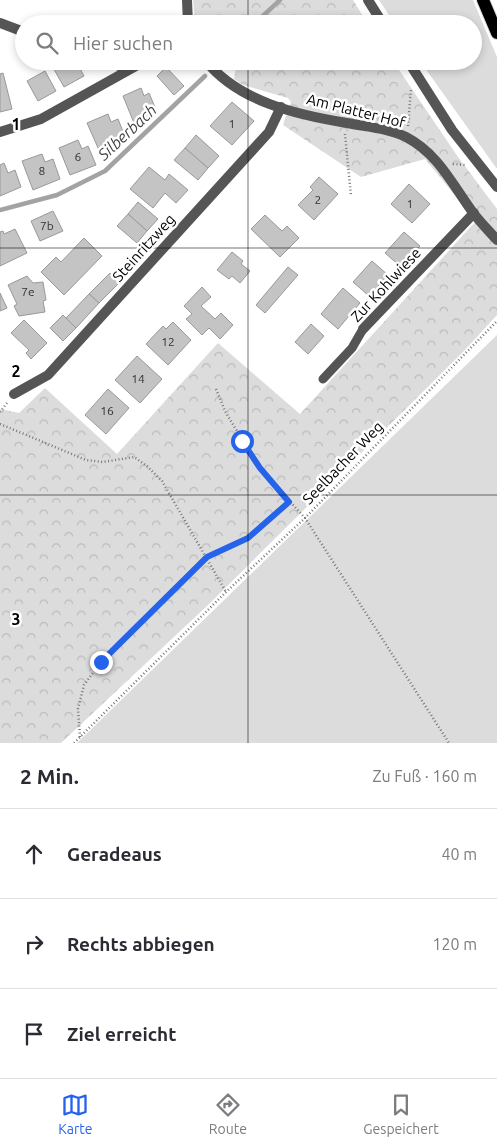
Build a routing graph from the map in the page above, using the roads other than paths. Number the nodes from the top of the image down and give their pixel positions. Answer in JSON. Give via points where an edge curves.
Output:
{"nodes":[{"id":1,"x":187,"y":0,"type":"edge"},
{"id":2,"x":368,"y":0,"type":"edge"},
{"id":3,"x":483,"y":0,"type":"edge"},
{"id":4,"x":188,"y":15,"type":"edge"},
{"id":5,"x":378,"y":15,"type":"edge"},
{"id":6,"x":0,"y":23,"type":"edge"},
{"id":7,"x":15,"y":29,"type":"edge"},
{"id":8,"x":497,"y":33,"type":"edge"},
{"id":9,"x":127,"y":70,"type":"edge"},
{"id":10,"x":217,"y":70,"type":"edge"},
{"id":11,"x":414,"y":70,"type":"edge"},
{"id":12,"x":281,"y":107,"type":"junction"},
{"id":13,"x":0,"y":132,"type":"edge"},
{"id":14,"x":497,"y":187,"type":"edge"},
{"id":15,"x":474,"y":213,"type":"junction"},
{"id":16,"x":497,"y":240,"type":"edge"},
{"id":17,"x":363,"y":329,"type":"joint"},
{"id":18,"x":323,"y":379,"type":"dead end"},
{"id":19,"x":14,"y":394,"type":"dead end"}],
"edges":[{"from":1,"to":4,"type":"street"},
{"from":2,"to":5,"type":"street"},
{"from":3,"to":8,"type":"main road"},
{"from":6,"to":7,"type":"street"},
{"from":9,"to":13,"type":"street","via":[[34,122]]},
{"from":10,"to":12,"type":"street","name":"Am Platter Hof","via":[[238,88]]},
{"from":11,"to":14,"type":"street","via":[[452,130]]},
{"from":12,"to":15,"type":"street","name":"Am Platter Hof","via":[[387,130],[406,138],[426,150],[439,163]]},
{"from":12,"to":19,"type":"street","name":"Steinritzweg","via":[[269,132],[48,375]]},
{"from":15,"to":16,"type":"street","name":"Am Platter Hof"},
{"from":15,"to":17,"type":"street","name":"Zur Kohlwiese"},
{"from":17,"to":18,"type":"lane","name":"Zur Kohlwiese","via":[[352,348]]}]}
